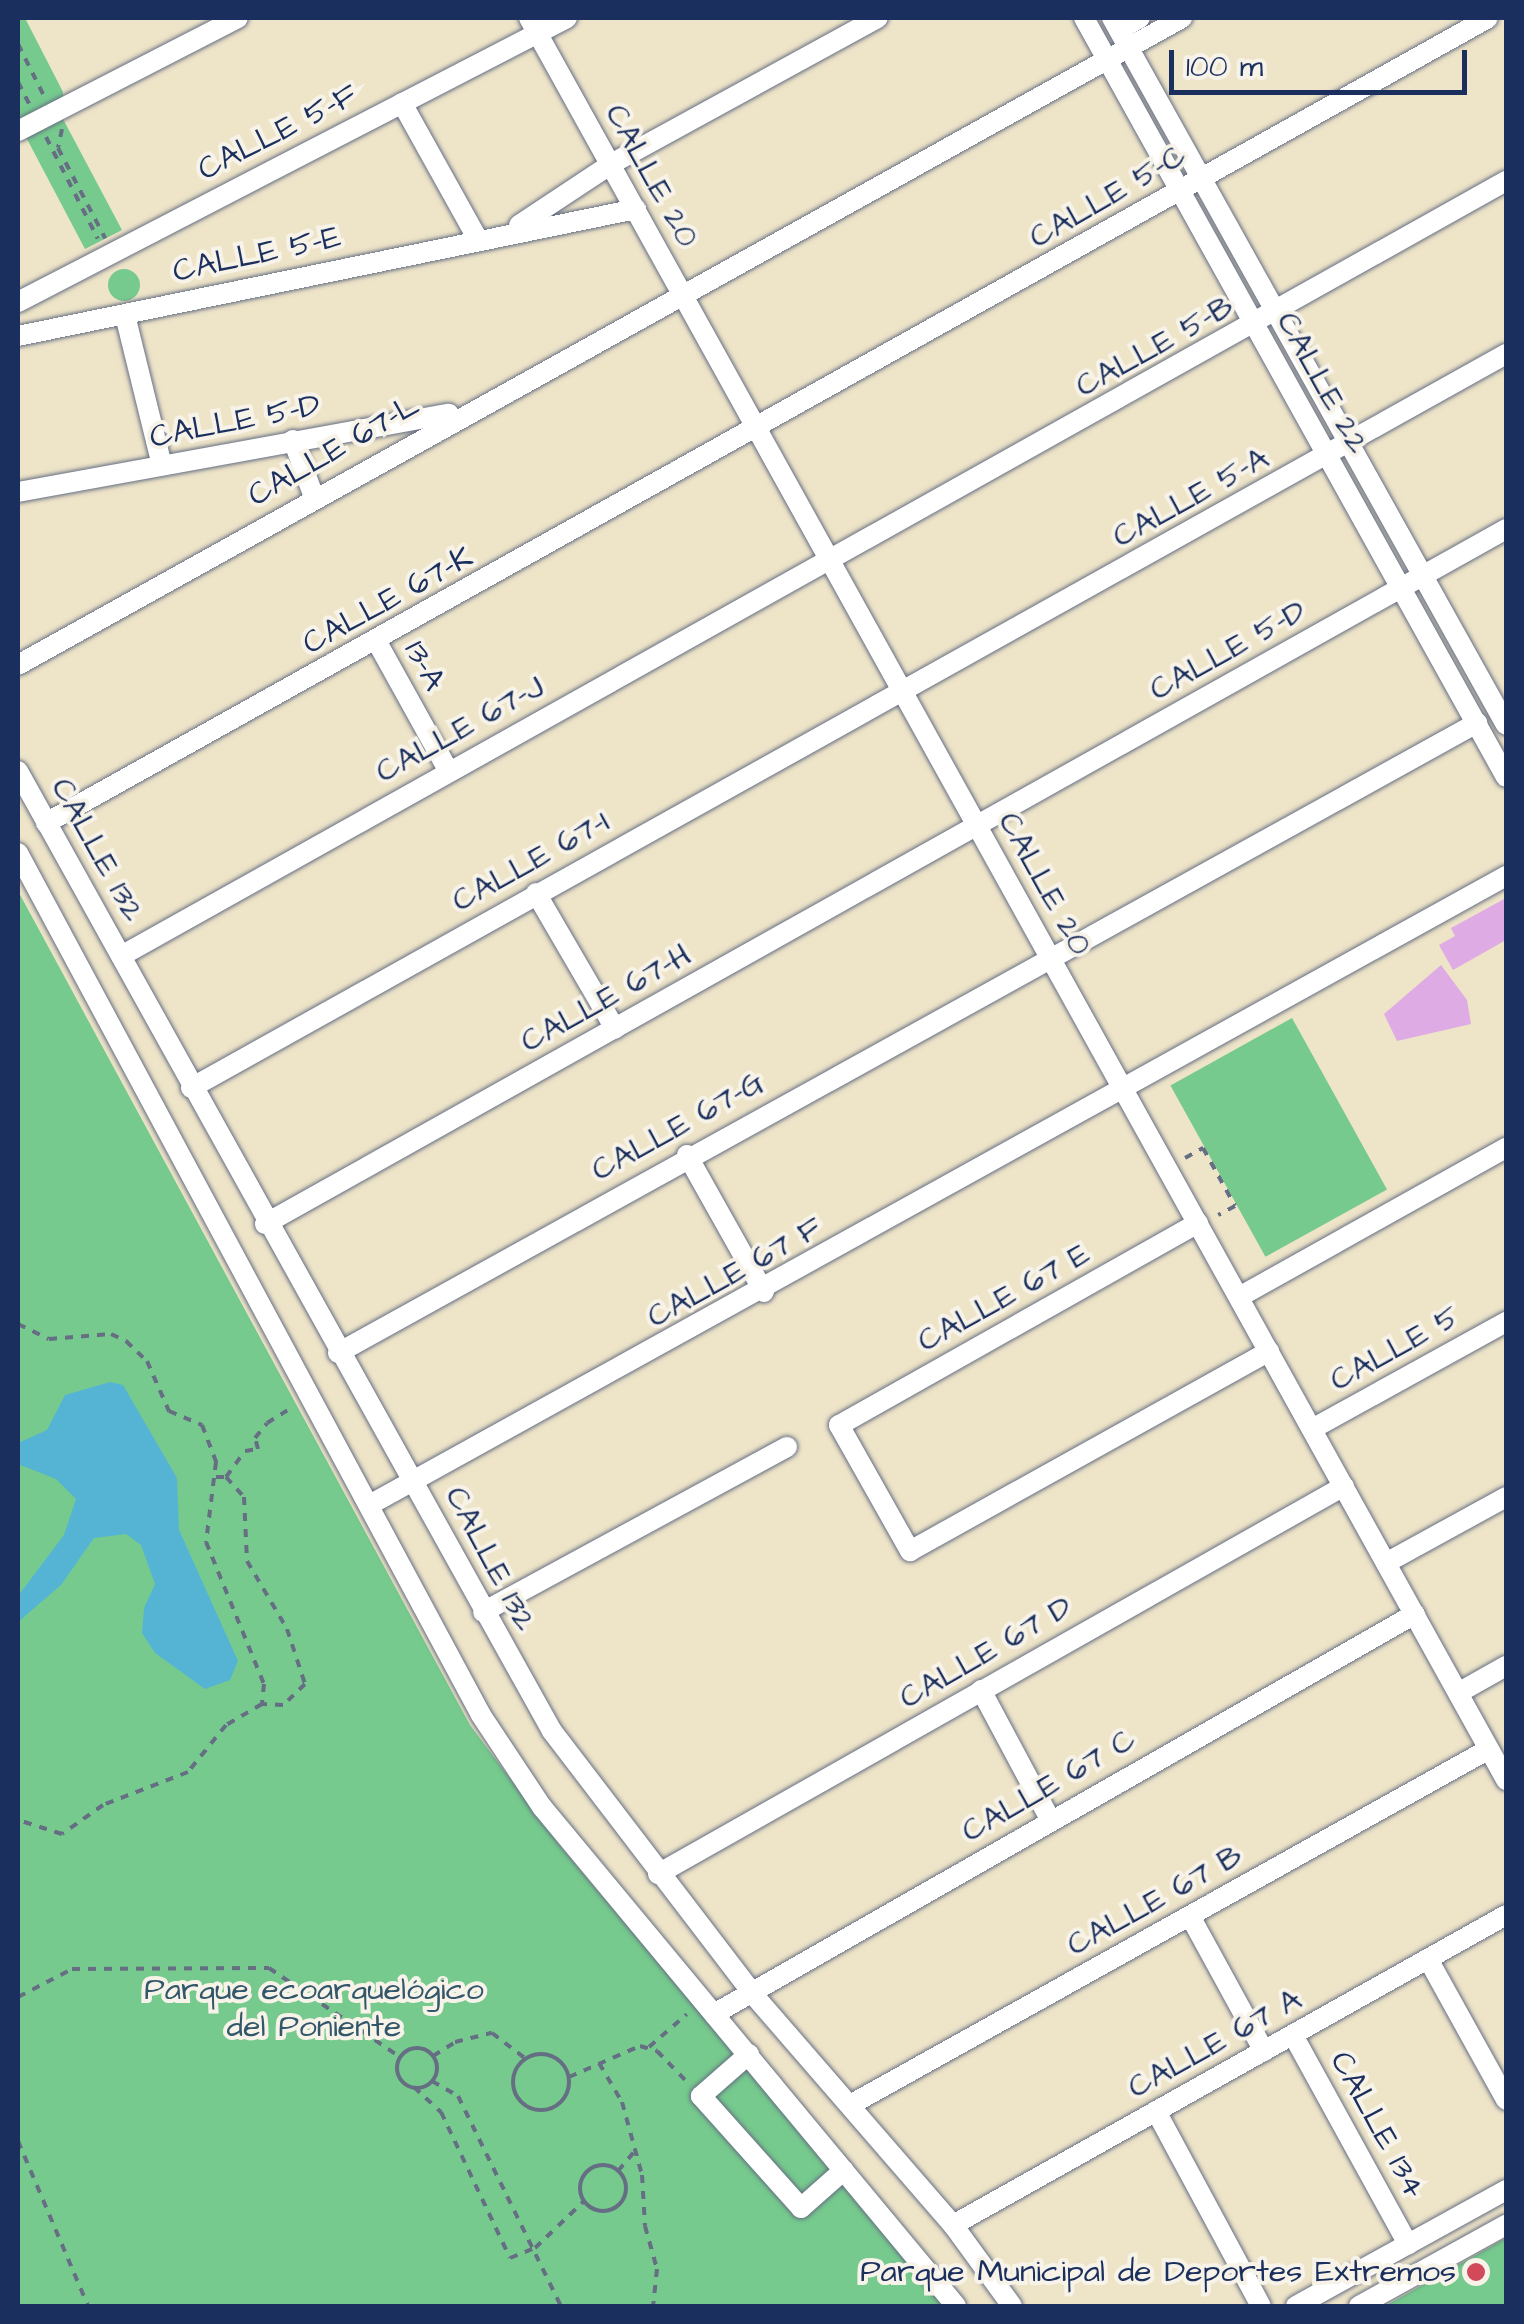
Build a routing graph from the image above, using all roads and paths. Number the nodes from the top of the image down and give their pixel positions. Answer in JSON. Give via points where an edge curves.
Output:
{"nodes":[{"id":1,"x":238,"y":18,"type":"edge"},
{"id":2,"x":566,"y":18,"type":"edge"},
{"id":3,"x":878,"y":18,"type":"edge"},
{"id":4,"x":1084,"y":18,"type":"edge"},
{"id":5,"x":1140,"y":18,"type":"edge"},
{"id":6,"x":1182,"y":18,"type":"edge"},
{"id":7,"x":1488,"y":18,"type":"edge"},
{"id":8,"x":533,"y":25,"type":"edge"},
{"id":9,"x":1119,"y":32,"type":"edge"},
{"id":10,"x":18,"y":44,"type":"edge"},
{"id":11,"x":1108,"y":59,"type":"junction"},
{"id":12,"x":18,"y":82,"type":"edge"},
{"id":13,"x":46,"y":100,"type":"dead end"},
{"id":14,"x":402,"y":103,"type":"junction"},
{"id":15,"x":31,"y":108,"type":"dead end"},
{"id":16,"x":60,"y":125,"type":"dead end"},
{"id":17,"x":18,"y":131,"type":"edge"},
{"id":18,"x":43,"y":132,"type":"dead end"},
{"id":19,"x":610,"y":164,"type":"junction"},
{"id":20,"x":1202,"y":178,"type":"junction"},
{"id":21,"x":1506,"y":181,"type":"edge"},
{"id":22,"x":1181,"y":191,"type":"junction"},
{"id":23,"x":636,"y":209,"type":"junction"},
{"id":24,"x":510,"y":232,"type":"junction"},
{"id":25,"x":476,"y":238,"type":"junction"},
{"id":26,"x":681,"y":292,"type":"junction"},
{"id":27,"x":18,"y":302,"type":"edge"},
{"id":28,"x":1277,"y":314,"type":"junction"},
{"id":29,"x":125,"y":315,"type":"junction"},
{"id":30,"x":1256,"y":326,"type":"junction"},
{"id":31,"x":18,"y":336,"type":"edge"},
{"id":32,"x":1506,"y":354,"type":"edge"},
{"id":33,"x":464,"y":411,"type":"junction"},
{"id":34,"x":758,"y":429,"type":"junction"},
{"id":35,"x":293,"y":440,"type":"junction"},
{"id":36,"x":1350,"y":444,"type":"junction"},
{"id":37,"x":1328,"y":457,"type":"junction"},
{"id":38,"x":162,"y":466,"type":"junction"},
{"id":39,"x":18,"y":492,"type":"edge"},
{"id":40,"x":314,"y":497,"type":"junction"},
{"id":41,"x":1506,"y":530,"type":"edge"},
{"id":42,"x":830,"y":559,"type":"junction"},
{"id":43,"x":1424,"y":576,"type":"junction"},
{"id":44,"x":1403,"y":590,"type":"junction"},
{"id":45,"x":377,"y":642,"type":"junction"},
{"id":46,"x":18,"y":665,"type":"edge"},
{"id":47,"x":902,"y":690,"type":"junction"},
{"id":48,"x":1504,"y":713,"type":"edge"},
{"id":49,"x":1476,"y":723,"type":"junction"},
{"id":50,"x":448,"y":770,"type":"junction"},
{"id":51,"x":18,"y":771,"type":"edge"},
{"id":52,"x":1506,"y":777,"type":"edge"},
{"id":53,"x":46,"y":823,"type":"junction"},
{"id":54,"x":976,"y":823,"type":"junction"},
{"id":55,"x":18,"y":853,"type":"edge"},
{"id":56,"x":1506,"y":876,"type":"edge"},
{"id":57,"x":536,"y":893,"type":"junction"},
{"id":58,"x":121,"y":956,"type":"junction"},
{"id":59,"x":1050,"y":956,"type":"junction"},
{"id":60,"x":614,"y":1029,"type":"junction"},
{"id":61,"x":191,"y":1088,"type":"junction"},
{"id":62,"x":1124,"y":1088,"type":"junction"},
{"id":63,"x":1506,"y":1148,"type":"edge"},
{"id":64,"x":688,"y":1155,"type":"junction"},
{"id":65,"x":1181,"y":1161,"type":"dead end"},
{"id":66,"x":1205,"y":1221,"type":"junction"},
{"id":67,"x":265,"y":1224,"type":"junction"},
{"id":68,"x":764,"y":1292,"type":"junction"},
{"id":69,"x":1239,"y":1297,"type":"junction"},
{"id":70,"x":1506,"y":1322,"type":"edge"},
{"id":71,"x":18,"y":1324,"type":"edge"},
{"id":72,"x":1269,"y":1351,"type":"junction"},
{"id":73,"x":338,"y":1353,"type":"junction"},
{"id":74,"x":314,"y":1395,"type":"junction"},
{"id":75,"x":1312,"y":1430,"type":"junction"},
{"id":76,"x":787,"y":1447,"type":"dead end"},
{"id":77,"x":216,"y":1477,"type":"junction"},
{"id":78,"x":226,"y":1477,"type":"junction"},
{"id":79,"x":415,"y":1481,"type":"junction"},
{"id":80,"x":1344,"y":1486,"type":"junction"},
{"id":81,"x":1506,"y":1497,"type":"edge"},
{"id":82,"x":373,"y":1503,"type":"junction"},
{"id":83,"x":1386,"y":1563,"type":"junction"},
{"id":84,"x":483,"y":1612,"type":"junction"},
{"id":85,"x":1415,"y":1614,"type":"junction"},
{"id":86,"x":1506,"y":1666,"type":"edge"},
{"id":87,"x":981,"y":1690,"type":"junction"},
{"id":88,"x":1458,"y":1693,"type":"junction"},
{"id":89,"x":262,"y":1704,"type":"junction"},
{"id":90,"x":1490,"y":1749,"type":"junction"},
{"id":91,"x":1506,"y":1780,"type":"edge"},
{"id":92,"x":18,"y":1820,"type":"edge"},
{"id":93,"x":1050,"y":1820,"type":"junction"},
{"id":94,"x":658,"y":1874,"type":"junction"},
{"id":95,"x":1506,"y":1915,"type":"edge"},
{"id":96,"x":1190,"y":1916,"type":"junction"},
{"id":97,"x":1428,"y":1959,"type":"junction"},
{"id":98,"x":752,"y":1993,"type":"junction"},
{"id":99,"x":18,"y":1997,"type":"edge"},
{"id":100,"x":709,"y":2007,"type":"junction"},
{"id":101,"x":1293,"y":2034,"type":"junction"},
{"id":102,"x":649,"y":2047,"type":"junction"},
{"id":103,"x":1264,"y":2051,"type":"junction"},
{"id":104,"x":749,"y":2054,"type":"junction"},
{"id":105,"x":433,"y":2056,"type":"junction"},
{"id":106,"x":400,"y":2058,"type":"junction"},
{"id":107,"x":526,"y":2059,"type":"junction"},
{"id":108,"x":599,"y":2063,"type":"junction"},
{"id":109,"x":569,"y":2077,"type":"junction"},
{"id":110,"x":432,"y":2080,"type":"junction"},
{"id":111,"x":414,"y":2087,"type":"junction"},
{"id":112,"x":701,"y":2096,"type":"junction"},
{"id":113,"x":1506,"y":2100,"type":"edge"},
{"id":114,"x":850,"y":2105,"type":"junction"},
{"id":115,"x":1156,"y":2111,"type":"junction"},
{"id":116,"x":18,"y":2141,"type":"edge"},
{"id":117,"x":634,"y":2152,"type":"junction"},
{"id":118,"x":844,"y":2170,"type":"junction"},
{"id":119,"x":618,"y":2171,"type":"junction"},
{"id":120,"x":1506,"y":2190,"type":"edge"},
{"id":121,"x":584,"y":2201,"type":"junction"},
{"id":122,"x":1506,"y":2224,"type":"edge"},
{"id":123,"x":953,"y":2225,"type":"junction"},
{"id":124,"x":1408,"y":2244,"type":"junction"},
{"id":125,"x":536,"y":2248,"type":"junction"},
{"id":126,"x":88,"y":2306,"type":"edge"},
{"id":127,"x":562,"y":2306,"type":"edge"},
{"id":128,"x":653,"y":2306,"type":"edge"},
{"id":129,"x":956,"y":2306,"type":"edge"},
{"id":130,"x":1012,"y":2306,"type":"edge"},
{"id":131,"x":1261,"y":2306,"type":"edge"},
{"id":132,"x":1296,"y":2306,"type":"edge"},
{"id":133,"x":1360,"y":2306,"type":"edge"}],
"edges":[{"from":1,"to":17,"type":"street"},
{"from":2,"to":8,"type":"street","name":"CALLE 5-F"},
{"from":3,"to":19,"type":"street","name":"CALLE 5-E"},
{"from":4,"to":11,"type":"street","name":"CALLE 22"},
{"from":5,"to":9,"type":"street"},
{"from":6,"to":9,"type":"street"},
{"from":7,"to":20,"type":"street","name":"CALLE 5-C"},
{"from":8,"to":14,"type":"street","name":"CALLE 5-F"},
{"from":8,"to":19,"type":"street","name":"CALLE 20"},
{"from":9,"to":11,"type":"street"},
{"from":9,"to":20,"type":"street","name":"CALLE 22"},
{"from":10,"to":13,"type":"path"},
{"from":11,"to":22,"type":"street","name":"CALLE 22"},
{"from":11,"to":26,"type":"street"},
{"from":12,"to":15,"type":"path"},
{"from":14,"to":25,"type":"street"},
{"from":14,"to":27,"type":"street","name":"CALLE 5-F"},
{"from":16,"to":18,"type":"path","via":[[58,148],[103,242]]},
{"from":19,"to":23,"type":"street","name":"CALLE 20"},
{"from":19,"to":24,"type":"street","name":"CALLE 5-E"},
{"from":20,"to":22,"type":"street","name":"CALLE 5-C"},
{"from":20,"to":28,"type":"street","name":"CALLE 22"},
{"from":21,"to":28,"type":"street","name":"CALLE 5-B"},
{"from":22,"to":30,"type":"street","name":"CALLE 22"},
{"from":22,"to":34,"type":"street","name":"CALLE 5-C"},
{"from":23,"to":24,"type":"street","name":"CALLE 5-E"},
{"from":23,"to":26,"type":"street","name":"CALLE 20"},
{"from":24,"to":25,"type":"street","name":"CALLE 5-E"},
{"from":25,"to":29,"type":"street","name":"CALLE 5-E"},
{"from":26,"to":33,"type":"street","name":"CALLE 67-L"},
{"from":26,"to":34,"type":"street","name":"CALLE 20"},
{"from":28,"to":30,"type":"street","name":"CALLE 5-B"},
{"from":28,"to":36,"type":"street","name":"CALLE 22"},
{"from":29,"to":31,"type":"street","name":"CALLE 5-E"},
{"from":29,"to":38,"type":"street"},
{"from":30,"to":37,"type":"street","name":"CALLE 22"},
{"from":30,"to":42,"type":"street","name":"CALLE 5-B"},
{"from":32,"to":36,"type":"street","name":"CALLE 5-A"},
{"from":33,"to":35,"type":"street","name":"CALLE 5-D"},
{"from":33,"to":40,"type":"street","name":"CALLE 67-L"},
{"from":34,"to":42,"type":"street","name":"CALLE 20"},
{"from":34,"to":45,"type":"street","name":"CALLE 67-K"},
{"from":35,"to":38,"type":"street","name":"CALLE 5-D"},
{"from":35,"to":40,"type":"street"},
{"from":36,"to":37,"type":"street","name":"CALLE 5-A"},
{"from":36,"to":43,"type":"street","name":"CALLE 22"},
{"from":37,"to":44,"type":"street","name":"CALLE 22"},
{"from":37,"to":47,"type":"street","name":"CALLE 5-A"},
{"from":38,"to":39,"type":"street","name":"CALLE 5-D"},
{"from":40,"to":46,"type":"street","name":"CALLE 67-L"},
{"from":41,"to":43,"type":"street","name":"CALLE 5-D"},
{"from":42,"to":47,"type":"street","name":"CALLE 20"},
{"from":42,"to":50,"type":"street","name":"CALLE 67-J"},
{"from":43,"to":44,"type":"street","name":"CALLE 5-D"},
{"from":43,"to":48,"type":"street","name":"CALLE 22"},
{"from":44,"to":49,"type":"street","name":"CALLE 22"},
{"from":44,"to":54,"type":"street","name":"CALLE 5-D"},
{"from":45,"to":50,"type":"street","name":"13-A"},
{"from":45,"to":53,"type":"street","name":"CALLE 67-K"},
{"from":47,"to":54,"type":"street","name":"CALLE 20"},
{"from":47,"to":57,"type":"street","name":"CALLE 67-I"},
{"from":49,"to":52,"type":"street","name":"CALLE 22"},
{"from":49,"to":59,"type":"street"},
{"from":50,"to":58,"type":"street","name":"CALLE 67-J"},
{"from":51,"to":53,"type":"street","name":"CALLE 132"},
{"from":53,"to":58,"type":"street","name":"CALLE 132"},
{"from":54,"to":59,"type":"street","name":"CALLE 20"},
{"from":54,"to":60,"type":"street","name":"CALLE 67-H"},
{"from":55,"to":74,"type":"street"},
{"from":56,"to":62,"type":"street"},
{"from":57,"to":60,"type":"street"},
{"from":57,"to":61,"type":"street","name":"CALLE 67-I"},
{"from":58,"to":61,"type":"street","name":"CALLE 132"},
{"from":59,"to":62,"type":"street","name":"CALLE 20"},
{"from":59,"to":64,"type":"street","name":"CALLE 67-G"},
{"from":60,"to":67,"type":"street","name":"CALLE 67-H"},
{"from":61,"to":67,"type":"street","name":"CALLE 132"},
{"from":62,"to":66,"type":"street","name":"CALLE 20"},
{"from":62,"to":68,"type":"street","name":"CALLE 67 F"},
{"from":63,"to":69,"type":"street"},
{"from":64,"to":68,"type":"street"},
{"from":64,"to":73,"type":"street","name":"CALLE 67-G"},
{"from":65,"to":66,"type":"path","via":[[1203,1148],[1235,1206]]},
{"from":66,"to":69,"type":"street","name":"CALLE 20"},
{"from":66,"to":72,"type":"street","name":"CALLE 67 E","via":[[839,1424],[910,1552]]},
{"from":67,"to":73,"type":"street","name":"CALLE 132"},
{"from":68,"to":79,"type":"street","name":"CALLE 67 F"},
{"from":69,"to":72,"type":"street","name":"CALLE 20"},
{"from":70,"to":75,"type":"street","name":"CALLE 5"},
{"from":71,"to":77,"type":"path","via":[[48,1339],[111,1334],[126,1341],[148,1362],[169,1411],[202,1425]]},
{"from":72,"to":75,"type":"street","name":"CALLE 20"},
{"from":73,"to":79,"type":"street","name":"CALLE 132"},
{"from":74,"to":78,"type":"path","via":[[267,1422],[256,1438],[258,1449],[245,1451]]},
{"from":74,"to":82,"type":"street"},
{"from":75,"to":80,"type":"street","name":"CALLE 20"},
{"from":76,"to":84,"type":"street"},
{"from":77,"to":78,"type":"path"},
{"from":77,"to":89,"type":"path","via":[[206,1542],[253,1646]]},
{"from":78,"to":89,"type":"path","via":[[244,1497],[247,1560],[279,1612],[304,1684],[283,1706]]},
{"from":79,"to":82,"type":"street","name":"CALLE 67 F"},
{"from":79,"to":84,"type":"street","name":"CALLE 132"},
{"from":80,"to":83,"type":"street","name":"CALLE 20"},
{"from":80,"to":87,"type":"street","name":"CALLE 67 D"},
{"from":81,"to":83,"type":"street"},
{"from":82,"to":100,"type":"street","via":[[482,1715],[542,1807]]},
{"from":83,"to":85,"type":"street","name":"CALLE 20"},
{"from":84,"to":94,"type":"street","name":"CALLE 132","via":[[552,1731]]},
{"from":85,"to":88,"type":"street","name":"CALLE 20"},
{"from":85,"to":93,"type":"street","name":"CALLE 67 C"},
{"from":86,"to":88,"type":"street"},
{"from":87,"to":93,"type":"street"},
{"from":87,"to":94,"type":"street","name":"CALLE 67 D"},
{"from":88,"to":90,"type":"street","name":"CALLE 20"},
{"from":89,"to":92,"type":"path","via":[[226,1725],[188,1772],[103,1805],[74,1830],[52,1834]]},
{"from":90,"to":91,"type":"street","name":"CALLE 20"},
{"from":90,"to":96,"type":"street","name":"CALLE 67 B"},
{"from":93,"to":98,"type":"street","name":"CALLE 67 C"},
{"from":94,"to":98,"type":"street","name":"CALLE 132"},
{"from":95,"to":97,"type":"street","name":"CALLE 67 A"},
{"from":96,"to":103,"type":"street"},
{"from":96,"to":114,"type":"street","name":"CALLE 67 B"},
{"from":97,"to":101,"type":"street","name":"CALLE 67 A"},
{"from":97,"to":113,"type":"street"},
{"from":98,"to":100,"type":"street","name":"CALLE 67 C"},
{"from":98,"to":114,"type":"street","name":"CALLE 132"},
{"from":99,"to":106,"type":"path","via":[[72,1969],[269,1968]]},
{"from":100,"to":102,"type":"path"},
{"from":100,"to":104,"type":"street"},
{"from":101,"to":103,"type":"street","name":"CALLE 67 A"},
{"from":101,"to":124,"type":"street","name":"CALLE 134"},
{"from":102,"to":108,"type":"path"},
{"from":102,"to":112,"type":"path"},
{"from":103,"to":115,"type":"street","name":"CALLE 67 A"},
{"from":104,"to":112,"type":"street"},
{"from":104,"to":118,"type":"street"},
{"from":105,"to":106,"type":"path","via":[[416,2048]]},
{"from":105,"to":107,"type":"path","via":[[455,2042],[492,2033]]},
{"from":105,"to":110,"type":"path"},
{"from":106,"to":111,"type":"path","via":[[399,2076]]},
{"from":107,"to":109,"type":"path","via":[[552,2056]]},
{"from":107,"to":109,"type":"path","via":[[514,2073],[514,2092],[534,2110],[561,2103]]},
{"from":108,"to":109,"type":"path"},
{"from":108,"to":117,"type":"path","via":[[622,2102]]},
{"from":110,"to":111,"type":"path"},
{"from":110,"to":125,"type":"path","via":[[458,2096]]},
{"from":111,"to":125,"type":"path","via":[[441,2112],[510,2258]]},
{"from":112,"to":118,"type":"street","via":[[801,2208]]},
{"from":114,"to":123,"type":"street","name":"CALLE 132"},
{"from":115,"to":123,"type":"street","name":"CALLE 67 A"},
{"from":115,"to":131,"type":"street"},
{"from":116,"to":126,"type":"path"},
{"from":117,"to":119,"type":"path"},
{"from":117,"to":128,"type":"path","via":[[657,2269]]},
{"from":118,"to":129,"type":"street"},
{"from":119,"to":121,"type":"path","via":[[590,2169],[580,2187]]},
{"from":119,"to":121,"type":"path","via":[[625,2193],[617,2206],[602,2211]]},
{"from":120,"to":124,"type":"street"},
{"from":121,"to":125,"type":"path"},
{"from":122,"to":133,"type":"street"},
{"from":123,"to":130,"type":"street","name":"CALLE 132"},
{"from":124,"to":132,"type":"street"},
{"from":125,"to":127,"type":"path"}]}
